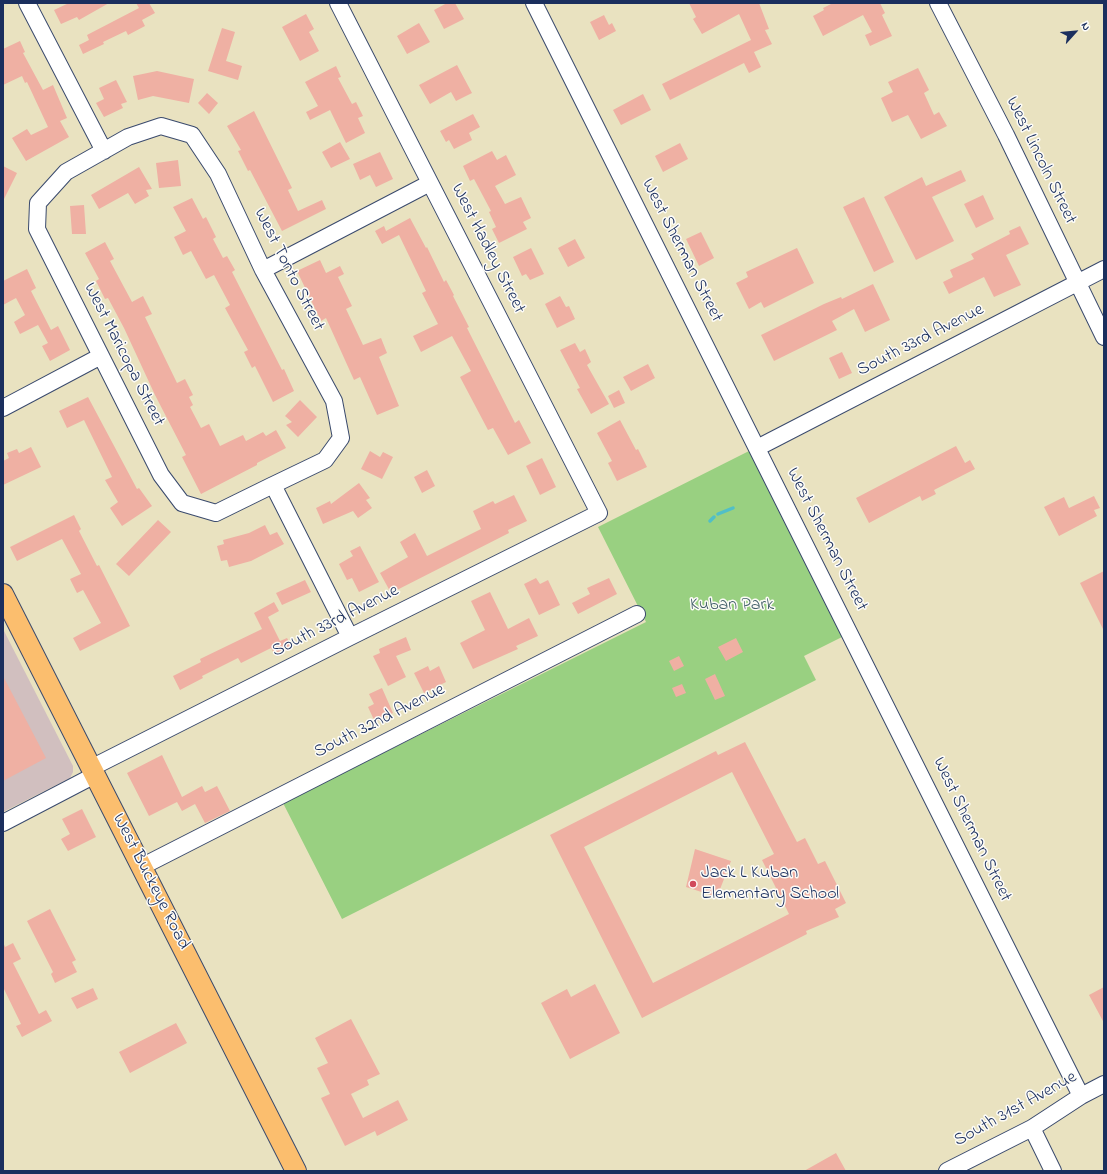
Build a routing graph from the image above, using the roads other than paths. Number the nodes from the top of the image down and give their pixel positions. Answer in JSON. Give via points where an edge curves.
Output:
{"nodes":[{"id":1,"x":27,"y":3,"type":"edge"},
{"id":2,"x":338,"y":3,"type":"edge"},
{"id":3,"x":534,"y":3,"type":"edge"},
{"id":4,"x":938,"y":3,"type":"edge"},
{"id":5,"x":104,"y":151,"type":"junction"},
{"id":6,"x":430,"y":183,"type":"junction"},
{"id":7,"x":1104,"y":269,"type":"edge"},
{"id":8,"x":263,"y":270,"type":"junction"},
{"id":9,"x":1077,"y":283,"type":"junction"},
{"id":10,"x":1104,"y":337,"type":"edge"},
{"id":11,"x":101,"y":356,"type":"junction"},
{"id":12,"x":3,"y":408,"type":"edge"},
{"id":13,"x":757,"y":448,"type":"junction"},
{"id":14,"x":273,"y":485,"type":"junction"},
{"id":15,"x":599,"y":513,"type":"joint"},
{"id":16,"x":3,"y":594,"type":"edge"},
{"id":17,"x":637,"y":614,"type":"dead end"},
{"id":18,"x":350,"y":637,"type":"junction"},
{"id":19,"x":93,"y":772,"type":"junction"},
{"id":20,"x":3,"y":823,"type":"edge"},
{"id":21,"x":142,"y":867,"type":"junction"},
{"id":22,"x":1104,"y":1084,"type":"edge"},
{"id":23,"x":1081,"y":1096,"type":"junction"},
{"id":24,"x":1032,"y":1128,"type":"junction"},
{"id":25,"x":296,"y":1171,"type":"edge"},
{"id":26,"x":947,"y":1171,"type":"edge"},
{"id":27,"x":1053,"y":1171,"type":"edge"}],
"edges":[{"from":1,"to":5,"type":"street"},
{"from":2,"to":6,"type":"street","name":"West Hadley Street"},
{"from":3,"to":13,"type":"street","name":"West Sherman Street"},
{"from":4,"to":9,"type":"street","name":"West Lincoln Street","via":[[1006,135]]},
{"from":5,"to":8,"type":"street","name":"West Tonto Street","via":[[128,137],[161,126],[192,135],[218,174]]},
{"from":5,"to":11,"type":"street","name":"West Maricopa Street","via":[[66,172],[38,203],[37,229]]},
{"from":6,"to":8,"type":"street"},
{"from":6,"to":15,"type":"street","name":"West Hadley Street"},
{"from":7,"to":9,"type":"street","name":"South 33rd Avenue"},
{"from":8,"to":14,"type":"street","name":"West Tonto Street","via":[[334,401],[341,438],[325,460]]},
{"from":9,"to":10,"type":"street","name":"West Lincoln Street"},
{"from":9,"to":13,"type":"street","name":"South 33rd Avenue"},
{"from":11,"to":12,"type":"street"},
{"from":11,"to":14,"type":"street","name":"West Maricopa Street","via":[[161,475],[182,503],[216,513]]},
{"from":13,"to":23,"type":"street","name":"West Sherman Street"},
{"from":14,"to":18,"type":"street"},
{"from":15,"to":18,"type":"street","name":"South 33rd Avenue"},
{"from":16,"to":19,"type":"main road","name":"West Buckeye Road"},
{"from":17,"to":21,"type":"street","name":"South 32nd Avenue"},
{"from":18,"to":19,"type":"street","name":"South 33rd Avenue"},
{"from":19,"to":20,"type":"street","name":"South 33rd Avenue"},
{"from":19,"to":21,"type":"main road","name":"West Buckeye Road"},
{"from":21,"to":25,"type":"main road","name":"West Buckeye Road"},
{"from":22,"to":23,"type":"street","name":"South 31st Avenue"},
{"from":23,"to":24,"type":"street","name":"South 31st Avenue"},
{"from":24,"to":26,"type":"street","name":"South 31st Avenue"},
{"from":24,"to":27,"type":"street"}]}
